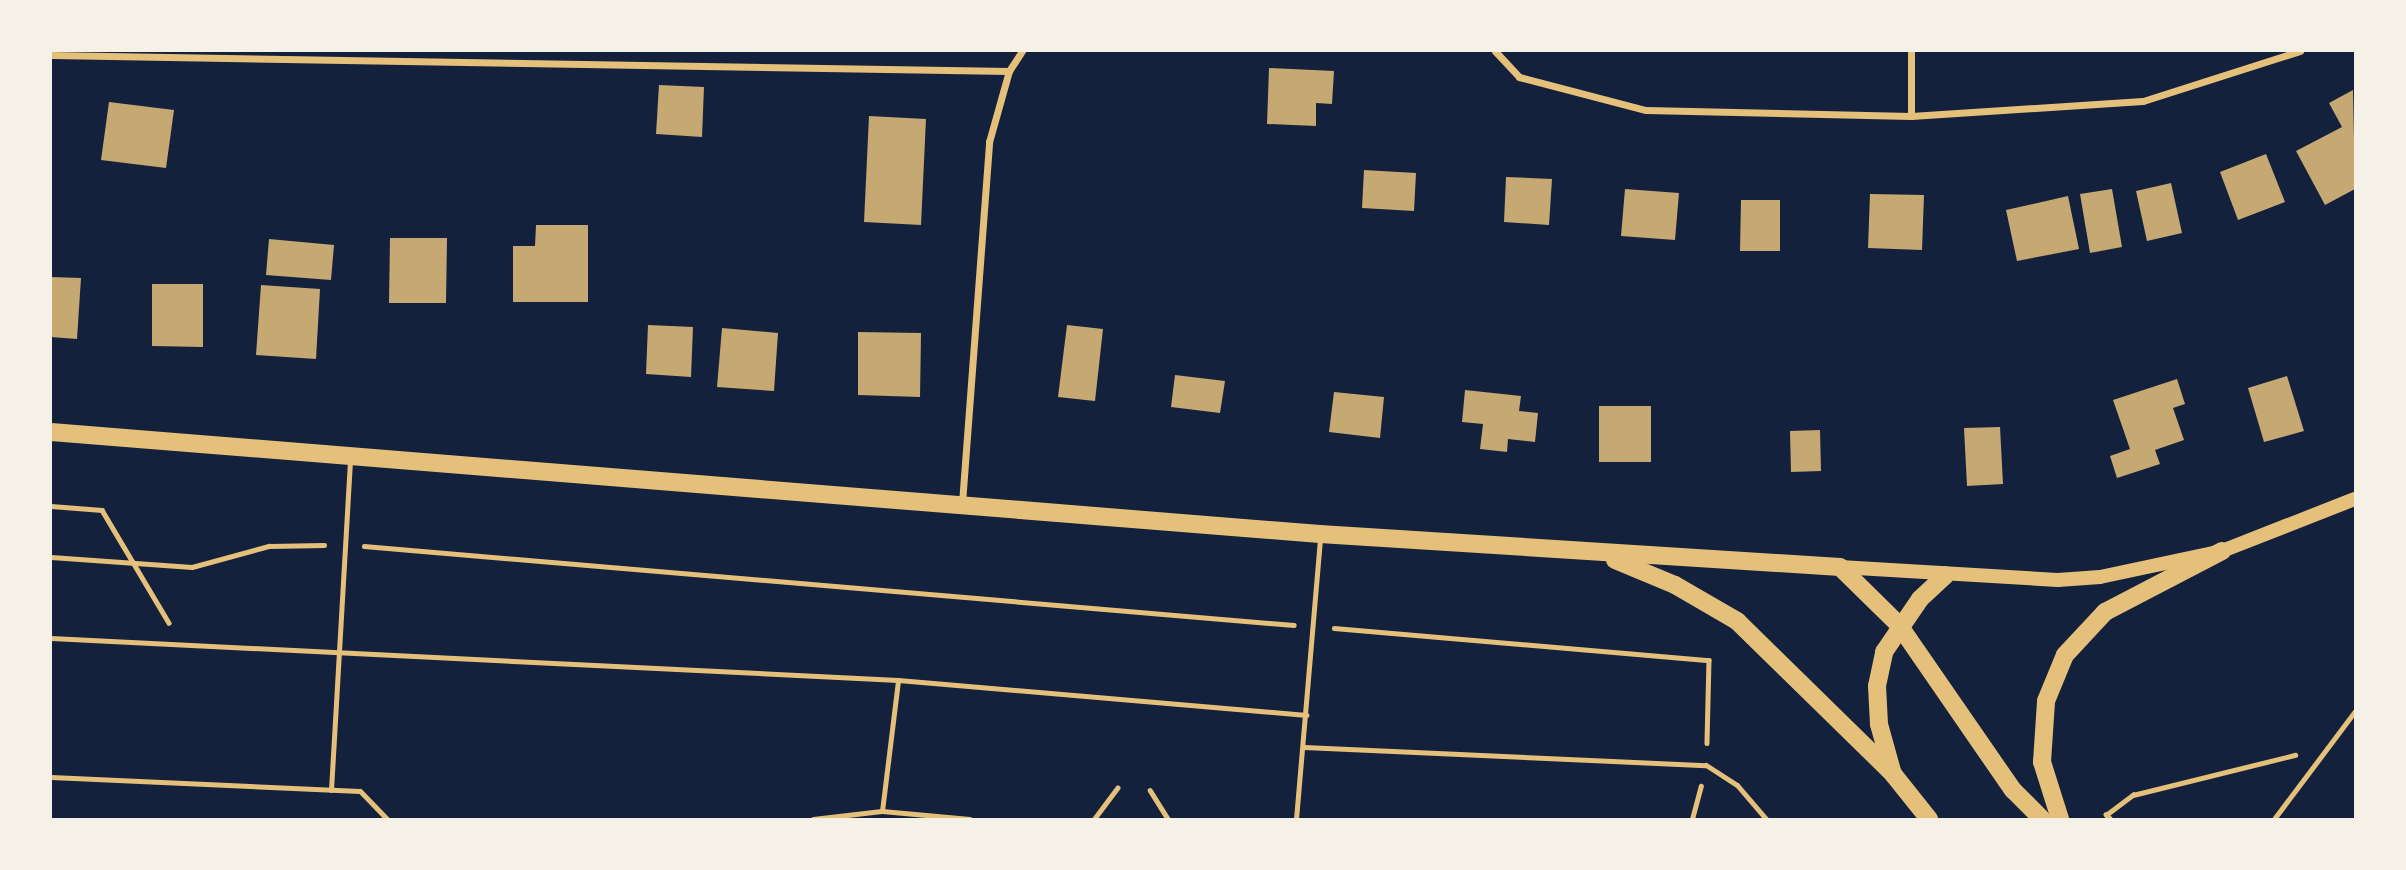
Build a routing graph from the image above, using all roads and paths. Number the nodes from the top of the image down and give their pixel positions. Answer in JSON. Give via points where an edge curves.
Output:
{"nodes":[{"id":1,"x":1022,"y":51,"type":"edge"},
{"id":2,"x":1495,"y":51,"type":"edge"},
{"id":3,"x":1910,"y":51,"type":"edge"},
{"id":4,"x":2300,"y":51,"type":"edge"},
{"id":5,"x":51,"y":55,"type":"edge"},
{"id":6,"x":1009,"y":71,"type":"junction"},
{"id":7,"x":1911,"y":117,"type":"junction"},
{"id":8,"x":51,"y":432,"type":"edge"},
{"id":9,"x":350,"y":456,"type":"junction"},
{"id":10,"x":2355,"y":499,"type":"edge"},
{"id":11,"x":962,"y":504,"type":"junction"},
{"id":12,"x":51,"y":506,"type":"edge"},
{"id":13,"x":1320,"y":534,"type":"junction"},
{"id":14,"x":345,"y":545,"type":"junction"},
{"id":15,"x":2222,"y":551,"type":"junction"},
{"id":16,"x":1602,"y":555,"type":"junction"},
{"id":17,"x":51,"y":557,"type":"edge"},
{"id":18,"x":134,"y":563,"type":"junction"},
{"id":19,"x":1840,"y":567,"type":"junction"},
{"id":20,"x":1946,"y":575,"type":"junction"},
{"id":21,"x":1899,"y":625,"type":"junction"},
{"id":22,"x":1313,"y":626,"type":"junction"},
{"id":23,"x":51,"y":638,"type":"edge"},
{"id":24,"x":182,"y":645,"type":"junction"},
{"id":25,"x":339,"y":653,"type":"junction"},
{"id":26,"x":898,"y":680,"type":"junction"},
{"id":27,"x":2355,"y":711,"type":"edge"},
{"id":28,"x":1307,"y":715,"type":"junction"},
{"id":29,"x":1304,"y":747,"type":"junction"},
{"id":30,"x":2328,"y":747,"type":"junction"},
{"id":31,"x":1706,"y":765,"type":"junction"},
{"id":32,"x":1893,"y":774,"type":"junction"},
{"id":33,"x":51,"y":777,"type":"edge"},
{"id":34,"x":1118,"y":789,"type":"dead end"},
{"id":35,"x":331,"y":790,"type":"junction"},
{"id":36,"x":1150,"y":790,"type":"dead end"},
{"id":37,"x":882,"y":811,"type":"junction"},
{"id":38,"x":387,"y":819,"type":"edge"},
{"id":39,"x":813,"y":819,"type":"edge"},
{"id":40,"x":970,"y":819,"type":"edge"},
{"id":41,"x":1094,"y":819,"type":"edge"},
{"id":42,"x":1168,"y":819,"type":"edge"},
{"id":43,"x":1296,"y":819,"type":"edge"},
{"id":44,"x":1692,"y":819,"type":"edge"},
{"id":45,"x":1766,"y":819,"type":"edge"},
{"id":46,"x":1929,"y":819,"type":"edge"},
{"id":47,"x":2042,"y":819,"type":"edge"},
{"id":48,"x":2060,"y":819,"type":"edge"},
{"id":49,"x":2110,"y":819,"type":"edge"},
{"id":50,"x":2274,"y":819,"type":"edge"}],
"edges":[{"from":1,"to":6,"type":"street"},
{"from":2,"to":7,"type":"street","via":[[1519,76],[1646,110]]},
{"from":3,"to":7,"type":"street"},
{"from":4,"to":7,"type":"street","via":[[2143,101]]},
{"from":5,"to":6,"type":"street"},
{"from":6,"to":11,"type":"street","via":[[989,142]]},
{"from":8,"to":9,"type":"main road"},
{"from":9,"to":11,"type":"main road"},
{"from":9,"to":14,"type":"lane"},
{"from":10,"to":15,"type":"main road"},
{"from":11,"to":13,"type":"main road"},
{"from":12,"to":18,"type":"path","via":[[102,510]]},
{"from":13,"to":16,"type":"main road"},
{"from":13,"to":22,"type":"lane"},
{"from":14,"to":18,"type":"path","via":[[269,546],[192,567]]},
{"from":14,"to":22,"type":"path"},
{"from":14,"to":25,"type":"lane"},
{"from":15,"to":20,"type":"main road","via":[[2100,577],[2058,580]]},
{"from":15,"to":48,"type":"main road","via":[[2105,612],[2065,655],[2046,701],[2042,761]]},
{"from":16,"to":19,"type":"main road"},
{"from":16,"to":32,"type":"main road","via":[[1675,584],[1737,621]]},
{"from":17,"to":18,"type":"path"},
{"from":18,"to":24,"type":"path"},
{"from":19,"to":20,"type":"main road"},
{"from":19,"to":21,"type":"main road"},
{"from":20,"to":21,"type":"main road"},
{"from":21,"to":32,"type":"main road","via":[[1884,652],[1877,685],[1879,724]]},
{"from":21,"to":47,"type":"main road","via":[[2013,790]]},
{"from":22,"to":28,"type":"lane"},
{"from":22,"to":31,"type":"path","via":[[1709,660]]},
{"from":23,"to":24,"type":"lane"},
{"from":24,"to":25,"type":"lane"},
{"from":25,"to":26,"type":"lane"},
{"from":25,"to":35,"type":"lane"},
{"from":26,"to":28,"type":"lane"},
{"from":26,"to":37,"type":"lane"},
{"from":27,"to":30,"type":"lane"},
{"from":28,"to":29,"type":"lane"},
{"from":29,"to":31,"type":"lane"},
{"from":29,"to":43,"type":"lane"},
{"from":30,"to":49,"type":"path","via":[[2133,795],[2106,814]]},
{"from":30,"to":50,"type":"lane"},
{"from":31,"to":44,"type":"path"},
{"from":31,"to":45,"type":"lane","via":[[1737,785]]},
{"from":32,"to":46,"type":"main road"},
{"from":33,"to":35,"type":"lane"},
{"from":34,"to":41,"type":"path"},
{"from":35,"to":38,"type":"lane","via":[[360,791]]},
{"from":36,"to":42,"type":"path"},
{"from":37,"to":39,"type":"lane"},
{"from":37,"to":40,"type":"lane"}]}
